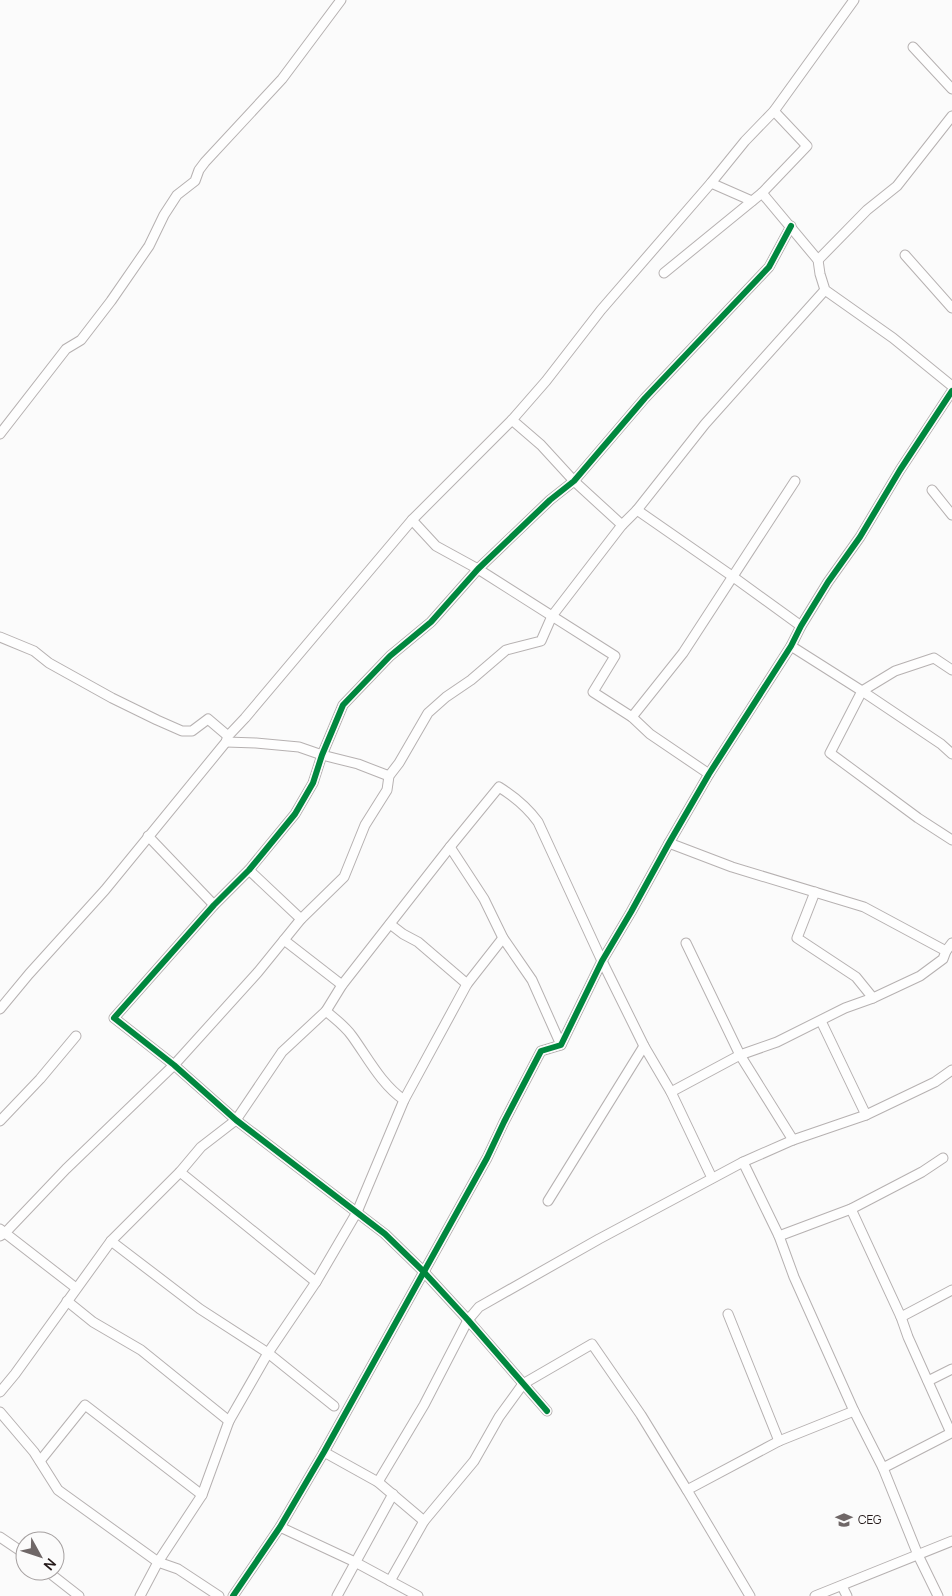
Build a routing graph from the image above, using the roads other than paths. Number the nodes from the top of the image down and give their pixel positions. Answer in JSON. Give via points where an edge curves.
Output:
{"nodes":[{"id":1,"x":341,"y":0,"type":"edge"},
{"id":2,"x":854,"y":0,"type":"edge"},
{"id":3,"x":913,"y":47,"type":"dead end"},
{"id":4,"x":952,"y":89,"type":"edge"},
{"id":5,"x":774,"y":111,"type":"junction"},
{"id":6,"x":952,"y":116,"type":"edge"},
{"id":7,"x":711,"y":183,"type":"junction"},
{"id":8,"x":762,"y":193,"type":"junction"},
{"id":9,"x":752,"y":201,"type":"junction"},
{"id":10,"x":791,"y":226,"type":"junction"},
{"id":11,"x":906,"y":255,"type":"dead end"},
{"id":12,"x":818,"y":260,"type":"junction"},
{"id":13,"x":664,"y":273,"type":"dead end"},
{"id":14,"x":825,"y":290,"type":"junction"},
{"id":15,"x":952,"y":308,"type":"edge"},
{"id":16,"x":952,"y":386,"type":"edge"},
{"id":17,"x":952,"y":391,"type":"edge"},
{"id":18,"x":512,"y":420,"type":"junction"},
{"id":19,"x":0,"y":434,"type":"edge"},
{"id":20,"x":574,"y":481,"type":"junction"},
{"id":21,"x":795,"y":481,"type":"dead end"},
{"id":22,"x":932,"y":490,"type":"dead end"},
{"id":23,"x":637,"y":510,"type":"junction"},
{"id":24,"x":952,"y":515,"type":"edge"},
{"id":25,"x":412,"y":520,"type":"junction"},
{"id":26,"x":622,"y":525,"type":"junction"},
{"id":27,"x":478,"y":569,"type":"junction"},
{"id":28,"x":732,"y":576,"type":"junction"},
{"id":29,"x":552,"y":616,"type":"junction"},
{"id":30,"x":800,"y":626,"type":"junction"},
{"id":31,"x":0,"y":636,"type":"edge"},
{"id":32,"x":791,"y":646,"type":"junction"},
{"id":33,"x":952,"y":670,"type":"edge"},
{"id":34,"x":862,"y":691,"type":"junction"},
{"id":35,"x":632,"y":717,"type":"junction"},
{"id":36,"x":227,"y":739,"type":"junction"},
{"id":37,"x":952,"y":754,"type":"edge"},
{"id":38,"x":322,"y":755,"type":"junction"},
{"id":39,"x":709,"y":774,"type":"junction"},
{"id":40,"x":389,"y":776,"type":"junction"},
{"id":41,"x":148,"y":836,"type":"junction"},
{"id":42,"x":952,"y":840,"type":"edge"},
{"id":43,"x":670,"y":843,"type":"junction"},
{"id":44,"x":450,"y":847,"type":"junction"},
{"id":45,"x":249,"y":870,"type":"junction"},
{"id":46,"x":815,"y":892,"type":"junction"},
{"id":47,"x":214,"y":906,"type":"junction"},
{"id":48,"x":301,"y":918,"type":"junction"},
{"id":49,"x":390,"y":924,"type":"junction"},
{"id":50,"x":503,"y":938,"type":"junction"},
{"id":51,"x":284,"y":940,"type":"junction"},
{"id":52,"x":686,"y":943,"type":"dead end"},
{"id":53,"x":952,"y":943,"type":"edge"},
{"id":54,"x":946,"y":951,"type":"junction"},
{"id":55,"x":602,"y":961,"type":"junction"},
{"id":56,"x":467,"y":984,"type":"junction"},
{"id":57,"x":342,"y":985,"type":"junction"},
{"id":58,"x":873,"y":998,"type":"junction"},
{"id":59,"x":0,"y":1009,"type":"edge"},
{"id":60,"x":326,"y":1011,"type":"junction"},
{"id":61,"x":821,"y":1021,"type":"junction"},
{"id":62,"x":76,"y":1036,"type":"dead end"},
{"id":63,"x":561,"y":1045,"type":"junction"},
{"id":64,"x":644,"y":1046,"type":"junction"},
{"id":65,"x":740,"y":1055,"type":"junction"},
{"id":66,"x":174,"y":1065,"type":"junction"},
{"id":67,"x":952,"y":1070,"type":"edge"},
{"id":68,"x":671,"y":1092,"type":"junction"},
{"id":69,"x":404,"y":1100,"type":"junction"},
{"id":70,"x":866,"y":1115,"type":"junction"},
{"id":71,"x":236,"y":1120,"type":"junction"},
{"id":72,"x":0,"y":1122,"type":"edge"},
{"id":73,"x":793,"y":1140,"type":"junction"},
{"id":74,"x":943,"y":1158,"type":"dead end"},
{"id":75,"x":743,"y":1162,"type":"junction"},
{"id":76,"x":180,"y":1172,"type":"junction"},
{"id":77,"x":712,"y":1178,"type":"junction"},
{"id":78,"x":548,"y":1201,"type":"dead end"},
{"id":79,"x":851,"y":1209,"type":"junction"},
{"id":80,"x":356,"y":1212,"type":"junction"},
{"id":81,"x":2,"y":1233,"type":"edge"},
{"id":82,"x":779,"y":1236,"type":"junction"},
{"id":83,"x":111,"y":1241,"type":"junction"},
{"id":84,"x":423,"y":1271,"type":"junction"},
{"id":85,"x":316,"y":1282,"type":"junction"},
{"id":86,"x":76,"y":1288,"type":"junction"},
{"id":87,"x":952,"y":1290,"type":"edge"},
{"id":88,"x":67,"y":1301,"type":"junction"},
{"id":89,"x":728,"y":1314,"type":"dead end"},
{"id":90,"x":901,"y":1317,"type":"junction"},
{"id":91,"x":468,"y":1320,"type":"junction"},
{"id":92,"x":268,"y":1353,"type":"junction"},
{"id":93,"x":952,"y":1369,"type":"edge"},
{"id":94,"x":928,"y":1381,"type":"junction"},
{"id":95,"x":523,"y":1384,"type":"junction"},
{"id":96,"x":0,"y":1392,"type":"edge"},
{"id":97,"x":334,"y":1406,"type":"dead end"},
{"id":98,"x":546,"y":1411,"type":"dead end"},
{"id":99,"x":854,"y":1411,"type":"junction"},
{"id":100,"x":0,"y":1412,"type":"edge"},
{"id":101,"x":229,"y":1421,"type":"junction"},
{"id":102,"x":779,"y":1441,"type":"junction"},
{"id":103,"x":324,"y":1452,"type":"junction"},
{"id":104,"x":40,"y":1460,"type":"junction"},
{"id":105,"x":883,"y":1468,"type":"junction"},
{"id":106,"x":378,"y":1482,"type":"junction"},
{"id":107,"x":687,"y":1490,"type":"junction"},
{"id":108,"x":393,"y":1494,"type":"junction"},
{"id":109,"x":202,"y":1495,"type":"junction"},
{"id":110,"x":424,"y":1521,"type":"junction"},
{"id":111,"x":280,"y":1527,"type":"junction"},
{"id":112,"x":0,"y":1537,"type":"edge"},
{"id":113,"x":952,"y":1541,"type":"edge"},
{"id":114,"x":15,"y":1547,"type":"edge"},
{"id":115,"x":918,"y":1555,"type":"junction"},
{"id":116,"x":158,"y":1562,"type":"junction"},
{"id":117,"x":355,"y":1562,"type":"junction"},
{"id":118,"x":60,"y":1581,"type":"edge"},
{"id":119,"x":390,"y":1581,"type":"junction"},
{"id":120,"x":842,"y":1586,"type":"junction"},
{"id":121,"x":79,"y":1596,"type":"edge"},
{"id":122,"x":140,"y":1596,"type":"edge"},
{"id":123,"x":219,"y":1596,"type":"edge"},
{"id":124,"x":233,"y":1596,"type":"edge"},
{"id":125,"x":337,"y":1596,"type":"edge"},
{"id":126,"x":418,"y":1596,"type":"edge"},
{"id":127,"x":750,"y":1596,"type":"edge"},
{"id":128,"x":815,"y":1596,"type":"edge"},
{"id":129,"x":847,"y":1596,"type":"edge"},
{"id":130,"x":938,"y":1596,"type":"edge"}],
"edges":[{"from":1,"to":19,"type":"street","via":[[282,79],[205,162],[195,181],[177,195],[149,246],[111,301],[81,340],[66,349]]},
{"from":2,"to":5,"type":"street"},
{"from":3,"to":4,"type":"street"},
{"from":5,"to":7,"type":"street"},
{"from":5,"to":8,"type":"street","via":[[807,146]]},
{"from":6,"to":12,"type":"street","via":[[897,186],[867,210]]},
{"from":7,"to":9,"type":"street"},
{"from":7,"to":18,"type":"street","via":[[601,310]]},
{"from":8,"to":9,"type":"street"},
{"from":8,"to":10,"type":"street"},
{"from":9,"to":13,"type":"street"},
{"from":10,"to":12,"type":"street"},
{"from":10,"to":20,"type":"street","via":[[768,267],[645,398]]},
{"from":11,"to":15,"type":"street"},
{"from":12,"to":14,"type":"street"},
{"from":14,"to":16,"type":"street","via":[[893,338]]},
{"from":14,"to":23,"type":"street","via":[[706,424]]},
{"from":17,"to":30,"type":"street"},
{"from":18,"to":20,"type":"street","via":[[541,445]]},
{"from":18,"to":25,"type":"street"},
{"from":20,"to":26,"type":"street"},
{"from":20,"to":27,"type":"street"},
{"from":21,"to":28,"type":"street"},
{"from":22,"to":24,"type":"street"},
{"from":23,"to":26,"type":"street"},
{"from":23,"to":28,"type":"street"},
{"from":25,"to":27,"type":"street","via":[[436,546]]},
{"from":25,"to":36,"type":"street"},
{"from":26,"to":29,"type":"street"},
{"from":27,"to":29,"type":"street"},
{"from":27,"to":38,"type":"street","via":[[431,622],[390,656],[343,705]]},
{"from":28,"to":30,"type":"street"},
{"from":28,"to":35,"type":"street","via":[[683,653]]},
{"from":29,"to":35,"type":"street","via":[[615,656],[593,692]]},
{"from":29,"to":40,"type":"street","via":[[541,641],[506,650],[428,713]]},
{"from":30,"to":32,"type":"street"},
{"from":31,"to":36,"type":"street","via":[[34,651],[112,698],[171,727],[192,731],[208,719]]},
{"from":32,"to":34,"type":"street"},
{"from":32,"to":39,"type":"street"},
{"from":33,"to":34,"type":"street","via":[[934,658],[895,671]]},
{"from":34,"to":37,"type":"street"},
{"from":34,"to":42,"type":"street","via":[[830,753]]},
{"from":35,"to":39,"type":"street","via":[[650,734]]},
{"from":36,"to":38,"type":"street","via":[[300,747]]},
{"from":36,"to":41,"type":"street"},
{"from":38,"to":40,"type":"street"},
{"from":38,"to":45,"type":"street","via":[[313,783],[295,814]]},
{"from":39,"to":43,"type":"street"},
{"from":40,"to":48,"type":"street","via":[[386,790],[365,825],[344,877]]},
{"from":41,"to":47,"type":"street"},
{"from":41,"to":59,"type":"street"},
{"from":43,"to":46,"type":"street","via":[[732,867]]},
{"from":43,"to":55,"type":"street"},
{"from":44,"to":49,"type":"street"},
{"from":44,"to":50,"type":"street","via":[[484,900]]},
{"from":44,"to":55,"type":"street","via":[[499,788],[517,798],[538,822]]},
{"from":45,"to":47,"type":"street"},
{"from":45,"to":48,"type":"street"},
{"from":46,"to":54,"type":"street","via":[[864,907]]},
{"from":46,"to":58,"type":"street","via":[[796,938],[856,977]]},
{"from":47,"to":66,"type":"street","via":[[114,1018]]},
{"from":48,"to":51,"type":"street"},
{"from":49,"to":56,"type":"street","via":[[418,942]]},
{"from":49,"to":57,"type":"street"},
{"from":50,"to":56,"type":"street"},
{"from":50,"to":63,"type":"street","via":[[532,980]]},
{"from":51,"to":57,"type":"street"},
{"from":51,"to":66,"type":"street"},
{"from":52,"to":65,"type":"street"},
{"from":53,"to":54,"type":"street"},
{"from":54,"to":58,"type":"street","via":[[943,959],[920,976]]},
{"from":55,"to":63,"type":"street"},
{"from":55,"to":64,"type":"street"},
{"from":56,"to":69,"type":"street"},
{"from":57,"to":60,"type":"street"},
{"from":58,"to":61,"type":"street"},
{"from":60,"to":69,"type":"street","via":[[351,1035],[385,1084]]},
{"from":60,"to":71,"type":"street","via":[[282,1052]]},
{"from":61,"to":65,"type":"street"},
{"from":61,"to":70,"type":"street"},
{"from":62,"to":72,"type":"street"},
{"from":63,"to":84,"type":"street","via":[[541,1051],[487,1158]]},
{"from":64,"to":68,"type":"street"},
{"from":64,"to":78,"type":"street"},
{"from":65,"to":68,"type":"street"},
{"from":65,"to":73,"type":"street"},
{"from":66,"to":71,"type":"street"},
{"from":66,"to":81,"type":"street"},
{"from":67,"to":70,"type":"street","via":[[935,1082]]},
{"from":68,"to":77,"type":"street"},
{"from":69,"to":80,"type":"street"},
{"from":70,"to":73,"type":"street"},
{"from":71,"to":76,"type":"street","via":[[202,1147]]},
{"from":71,"to":80,"type":"street"},
{"from":73,"to":75,"type":"street"},
{"from":74,"to":79,"type":"street"},
{"from":75,"to":77,"type":"street"},
{"from":75,"to":82,"type":"street"},
{"from":76,"to":83,"type":"street"},
{"from":76,"to":85,"type":"street"},
{"from":77,"to":91,"type":"street","via":[[479,1307]]},
{"from":79,"to":82,"type":"street"},
{"from":79,"to":90,"type":"street"},
{"from":80,"to":84,"type":"street","via":[[385,1234]]},
{"from":80,"to":85,"type":"street"},
{"from":81,"to":86,"type":"street"},
{"from":82,"to":99,"type":"street"},
{"from":83,"to":86,"type":"street"},
{"from":83,"to":92,"type":"street","via":[[200,1309]]},
{"from":84,"to":91,"type":"street"},
{"from":84,"to":103,"type":"street"},
{"from":85,"to":92,"type":"street"},
{"from":86,"to":88,"type":"street"},
{"from":87,"to":90,"type":"street"},
{"from":88,"to":96,"type":"street"},
{"from":88,"to":101,"type":"street","via":[[94,1322],[141,1350]]},
{"from":89,"to":102,"type":"street"},
{"from":90,"to":94,"type":"street"},
{"from":91,"to":95,"type":"street"},
{"from":91,"to":106,"type":"street","via":[[424,1405]]},
{"from":92,"to":97,"type":"street"},
{"from":92,"to":101,"type":"street"},
{"from":93,"to":94,"type":"street"},
{"from":94,"to":105,"type":"street","via":[[951,1433]]},
{"from":95,"to":98,"type":"street"},
{"from":95,"to":107,"type":"street","via":[[592,1344]]},
{"from":95,"to":110,"type":"street","via":[[499,1417],[474,1461]]},
{"from":99,"to":102,"type":"street"},
{"from":99,"to":105,"type":"street"},
{"from":100,"to":104,"type":"street"},
{"from":101,"to":109,"type":"street"},
{"from":102,"to":107,"type":"street"},
{"from":103,"to":106,"type":"street"},
{"from":103,"to":111,"type":"street"},
{"from":104,"to":109,"type":"street","via":[[85,1405]]},
{"from":104,"to":116,"type":"street","via":[[58,1490]]},
{"from":105,"to":115,"type":"street"},
{"from":106,"to":108,"type":"street"},
{"from":107,"to":127,"type":"street"},
{"from":108,"to":110,"type":"street"},
{"from":108,"to":117,"type":"street"},
{"from":109,"to":116,"type":"street"},
{"from":110,"to":119,"type":"street"},
{"from":111,"to":117,"type":"street"},
{"from":111,"to":124,"type":"street"},
{"from":112,"to":114,"type":"street"},
{"from":113,"to":115,"type":"street"},
{"from":115,"to":120,"type":"street"},
{"from":115,"to":130,"type":"street"},
{"from":116,"to":122,"type":"street"},
{"from":116,"to":123,"type":"street","via":[[178,1569]]},
{"from":117,"to":119,"type":"street"},
{"from":117,"to":125,"type":"street"},
{"from":118,"to":121,"type":"street"},
{"from":119,"to":126,"type":"street"},
{"from":120,"to":128,"type":"street"},
{"from":120,"to":129,"type":"street"}]}
